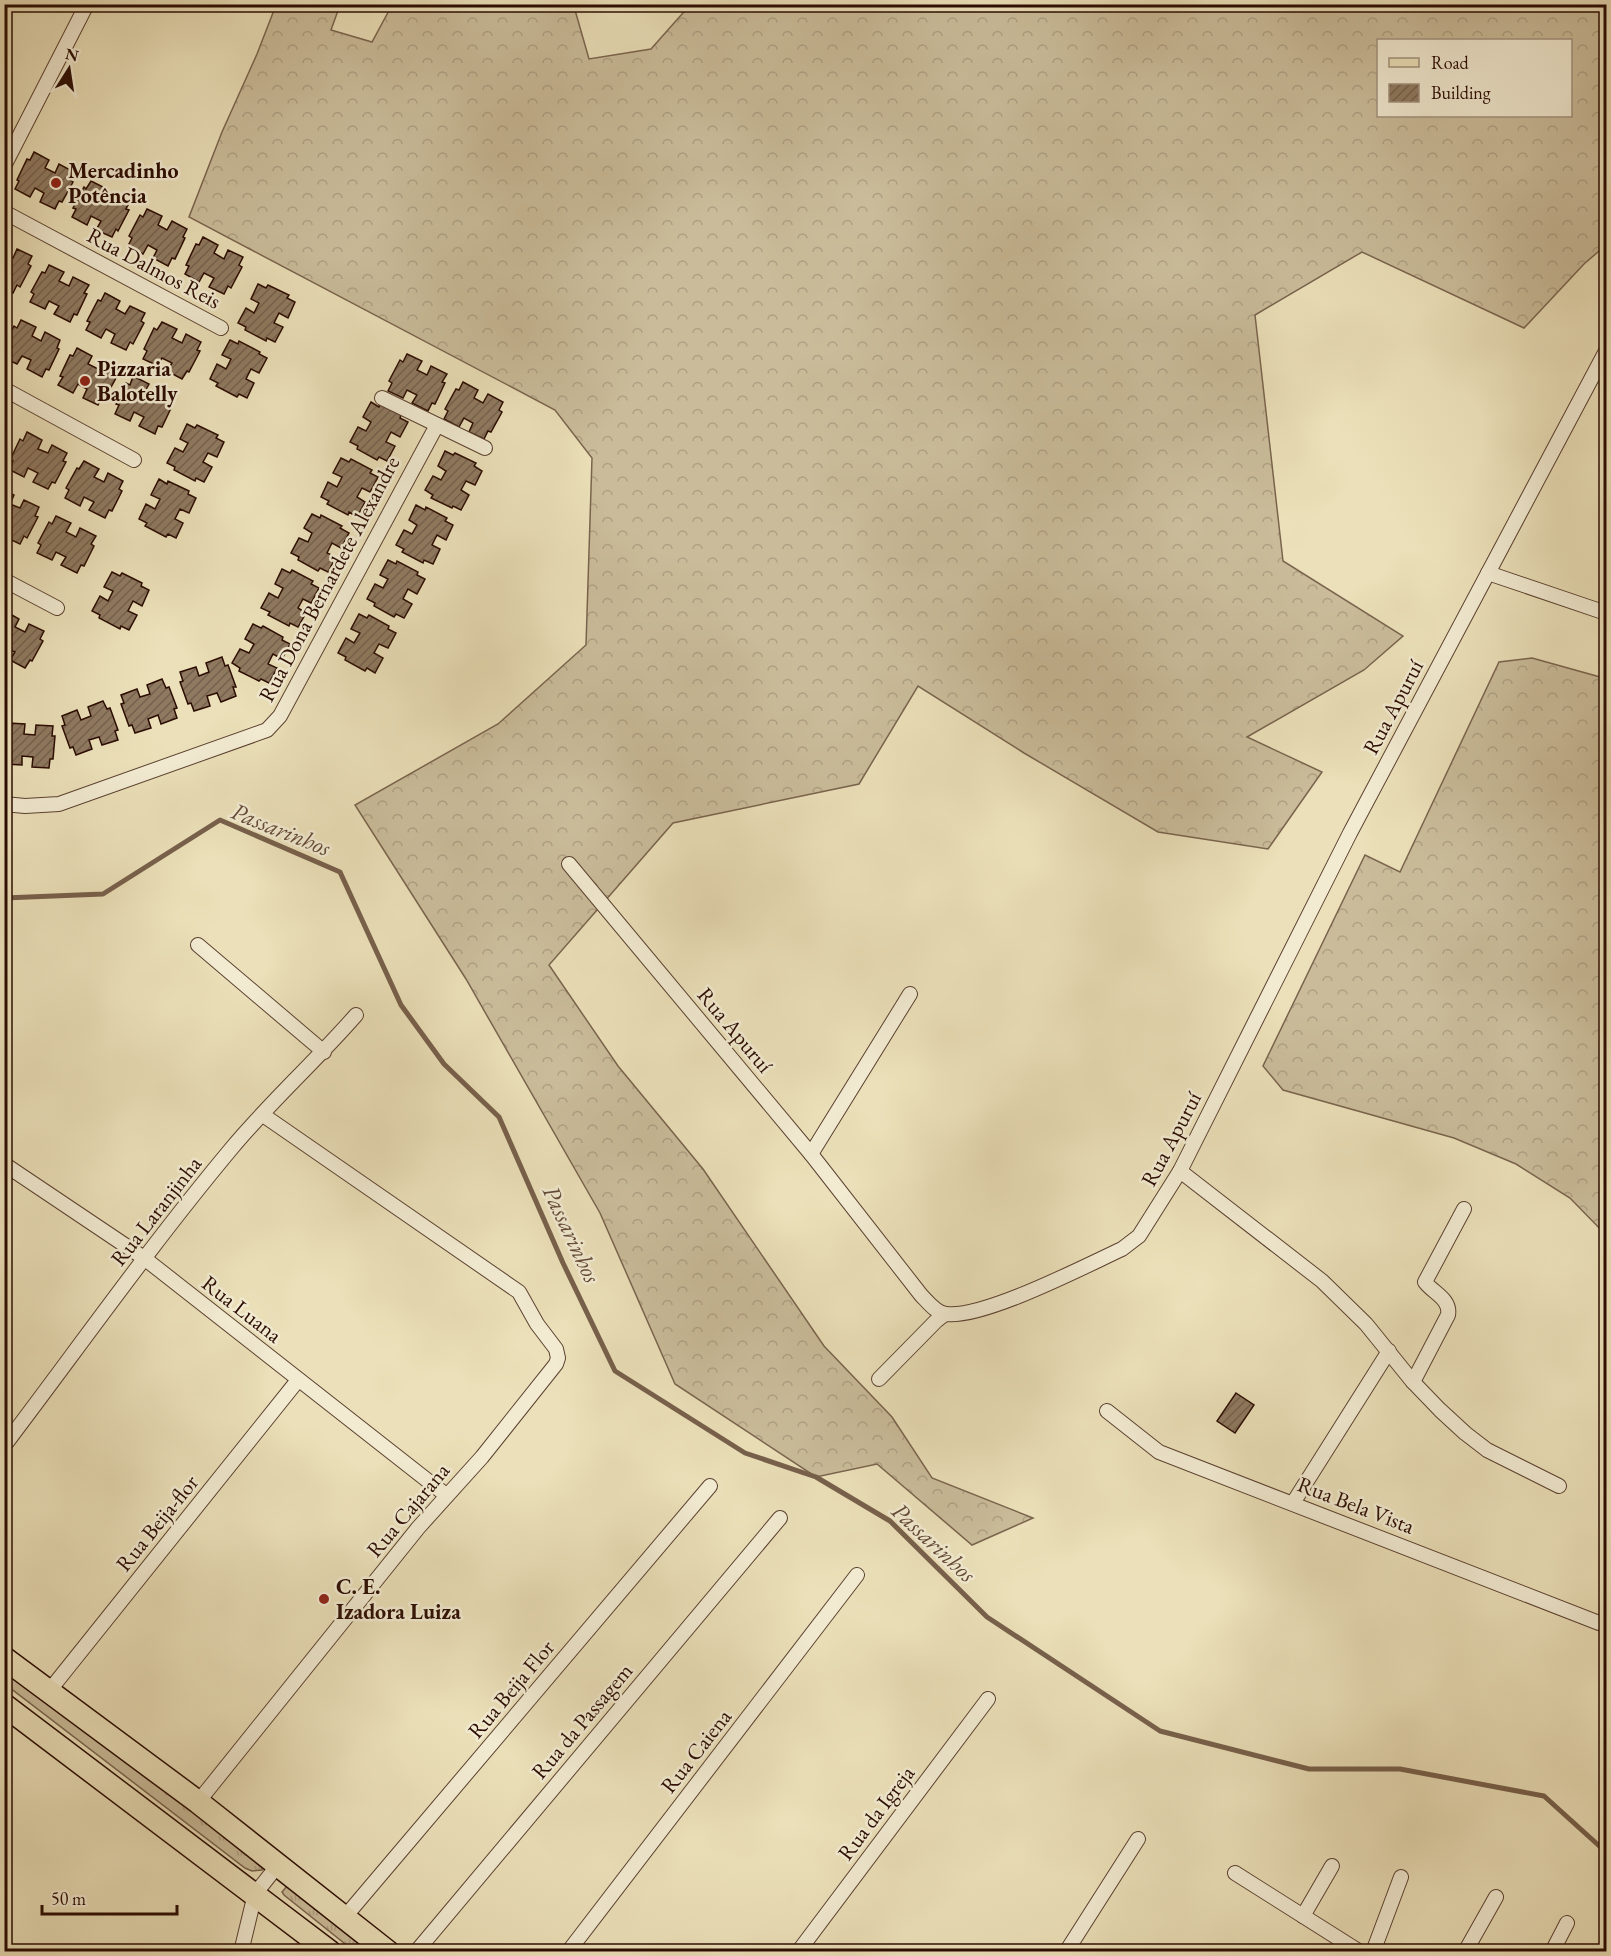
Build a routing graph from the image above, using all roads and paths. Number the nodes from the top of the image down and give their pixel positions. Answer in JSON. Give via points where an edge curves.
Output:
{"nodes":[{"id":1,"x":87,"y":4,"type":"edge"},
{"id":2,"x":4,"y":166,"type":"edge"},
{"id":3,"x":4,"y":212,"type":"edge"},
{"id":4,"x":220,"y":328,"type":"dead end"},
{"id":5,"x":1606,"y":351,"type":"edge"},
{"id":6,"x":4,"y":389,"type":"edge"},
{"id":7,"x":382,"y":398,"type":"dead end"},
{"id":8,"x":437,"y":425,"type":"junction"},
{"id":9,"x":485,"y":448,"type":"dead end"},
{"id":10,"x":134,"y":460,"type":"dead end"},
{"id":11,"x":1488,"y":573,"type":"junction"},
{"id":12,"x":4,"y":580,"type":"edge"},
{"id":13,"x":57,"y":608,"type":"dead end"},
{"id":14,"x":1606,"y":613,"type":"edge"},
{"id":15,"x":4,"y":804,"type":"edge"},
{"id":16,"x":569,"y":864,"type":"dead end"},
{"id":17,"x":198,"y":945,"type":"dead end"},
{"id":18,"x":910,"y":994,"type":"dead end"},
{"id":19,"x":356,"y":1015,"type":"dead end"},
{"id":20,"x":324,"y":1052,"type":"junction"},
{"id":21,"x":263,"y":1114,"type":"junction"},
{"id":22,"x":811,"y":1154,"type":"junction"},
{"id":23,"x":4,"y":1164,"type":"edge"},
{"id":24,"x":1180,"y":1171,"type":"junction"},
{"id":25,"x":1464,"y":1209,"type":"dead end"},
{"id":26,"x":144,"y":1258,"type":"junction"},
{"id":27,"x":945,"y":1314,"type":"junction"},
{"id":28,"x":1389,"y":1351,"type":"junction"},
{"id":29,"x":879,"y":1378,"type":"dead end"},
{"id":30,"x":298,"y":1380,"type":"junction"},
{"id":31,"x":1413,"y":1382,"type":"junction"},
{"id":32,"x":1107,"y":1411,"type":"dead end"},
{"id":33,"x":4,"y":1446,"type":"edge"},
{"id":34,"x":710,"y":1486,"type":"dead end"},
{"id":35,"x":1559,"y":1486,"type":"dead end"},
{"id":36,"x":446,"y":1495,"type":"junction"},
{"id":37,"x":1293,"y":1503,"type":"junction"},
{"id":38,"x":780,"y":1518,"type":"dead end"},
{"id":39,"x":857,"y":1575,"type":"dead end"},
{"id":40,"x":1599,"y":1623,"type":"dead end"},
{"id":41,"x":4,"y":1658,"type":"edge"},
{"id":42,"x":49,"y":1691,"type":"junction"},
{"id":43,"x":988,"y":1699,"type":"dead end"},
{"id":44,"x":4,"y":1705,"type":"edge"},
{"id":45,"x":198,"y":1802,"type":"junction"},
{"id":46,"x":1138,"y":1839,"type":"dead end"},
{"id":47,"x":278,"y":1865,"type":"junction"},
{"id":48,"x":1332,"y":1866,"type":"dead end"},
{"id":49,"x":1235,"y":1874,"type":"dead end"},
{"id":50,"x":1401,"y":1877,"type":"dead end"},
{"id":51,"x":255,"y":1894,"type":"junction"},
{"id":52,"x":1496,"y":1897,"type":"dead end"},
{"id":53,"x":1303,"y":1916,"type":"junction"},
{"id":54,"x":344,"y":1918,"type":"junction"},
{"id":55,"x":1567,"y":1923,"type":"dead end"},
{"id":56,"x":241,"y":1952,"type":"edge"},
{"id":57,"x":330,"y":1952,"type":"edge"},
{"id":58,"x":388,"y":1952,"type":"edge"},
{"id":59,"x":416,"y":1952,"type":"edge"},
{"id":60,"x":568,"y":1952,"type":"edge"},
{"id":61,"x":798,"y":1952,"type":"edge"},
{"id":62,"x":1065,"y":1952,"type":"edge"},
{"id":63,"x":1360,"y":1952,"type":"edge"},
{"id":64,"x":1372,"y":1952,"type":"edge"},
{"id":65,"x":1465,"y":1952,"type":"edge"},
{"id":66,"x":1552,"y":1952,"type":"edge"}],
"edges":[{"from":1,"to":2,"type":"street"},
{"from":3,"to":4,"type":"street","name":"Rua Dalmos Reis"},
{"from":5,"to":11,"type":"street","name":"Rua Apuruí"},
{"from":6,"to":10,"type":"street"},
{"from":7,"to":8,"type":"street"},
{"from":8,"to":9,"type":"street"},
{"from":8,"to":15,"type":"street","name":"Rua Dona Bernardete Alexandre","via":[[280,716],[267,730],[59,804]]},
{"from":11,"to":14,"type":"street"},
{"from":11,"to":24,"type":"street","name":"Rua Apuruí","via":[[1345,844]]},
{"from":12,"to":13,"type":"street"},
{"from":16,"to":22,"type":"street","name":"Rua Apuruí"},
{"from":17,"to":20,"type":"street"},
{"from":18,"to":22,"type":"street"},
{"from":19,"to":20,"type":"street","name":"Rua Laranjinha"},
{"from":20,"to":21,"type":"street","name":"Rua Laranjinha"},
{"from":21,"to":26,"type":"street","name":"Rua Laranjinha"},
{"from":21,"to":36,"type":"street","name":"Rua Cajarana","via":[[519,1292],[556,1349],[556,1364],[482,1457]]},
{"from":22,"to":27,"type":"street","name":"Rua Apuruí","via":[[921,1295]]},
{"from":23,"to":26,"type":"street","name":"Rua Luana"},
{"from":24,"to":27,"type":"street","name":"Rua Apuruí","via":[[1139,1236],[1122,1249],[994,1305]]},
{"from":24,"to":28,"type":"street","via":[[1322,1281]]},
{"from":25,"to":31,"type":"street","via":[[1425,1282],[1449,1308]]},
{"from":26,"to":30,"type":"street","name":"Rua Luana"},
{"from":26,"to":33,"type":"street","name":"Rua Laranjinha"},
{"from":27,"to":29,"type":"street"},
{"from":28,"to":31,"type":"street"},
{"from":28,"to":37,"type":"street"},
{"from":30,"to":36,"type":"street","name":"Rua Luana"},
{"from":30,"to":42,"type":"street","name":"Rua Beija-flor"},
{"from":31,"to":35,"type":"street","via":[[1487,1450]]},
{"from":32,"to":37,"type":"street","name":"Rua Bela Vista","via":[[1159,1452]]},
{"from":34,"to":54,"type":"street","name":"Rua Beija Flor"},
{"from":36,"to":45,"type":"street","name":"Rua Cajarana"},
{"from":37,"to":40,"type":"street","name":"Rua Bela Vista"},
{"from":38,"to":59,"type":"street","name":"Rua da Passagem"},
{"from":39,"to":60,"type":"street","name":"Rua Caiena"},
{"from":41,"to":42,"type":"main road"},
{"from":42,"to":45,"type":"main road"},
{"from":43,"to":61,"type":"street","name":"Rua da Igreja"},
{"from":44,"to":51,"type":"main road"},
{"from":45,"to":47,"type":"main road"},
{"from":46,"to":62,"type":"street"},
{"from":47,"to":51,"type":"street"},
{"from":47,"to":54,"type":"main road"},
{"from":48,"to":53,"type":"street"},
{"from":49,"to":53,"type":"street"},
{"from":50,"to":64,"type":"street"},
{"from":51,"to":56,"type":"street"},
{"from":51,"to":57,"type":"main road"},
{"from":52,"to":65,"type":"street"},
{"from":53,"to":63,"type":"street"},
{"from":54,"to":58,"type":"main road"},
{"from":55,"to":66,"type":"street"}]}
